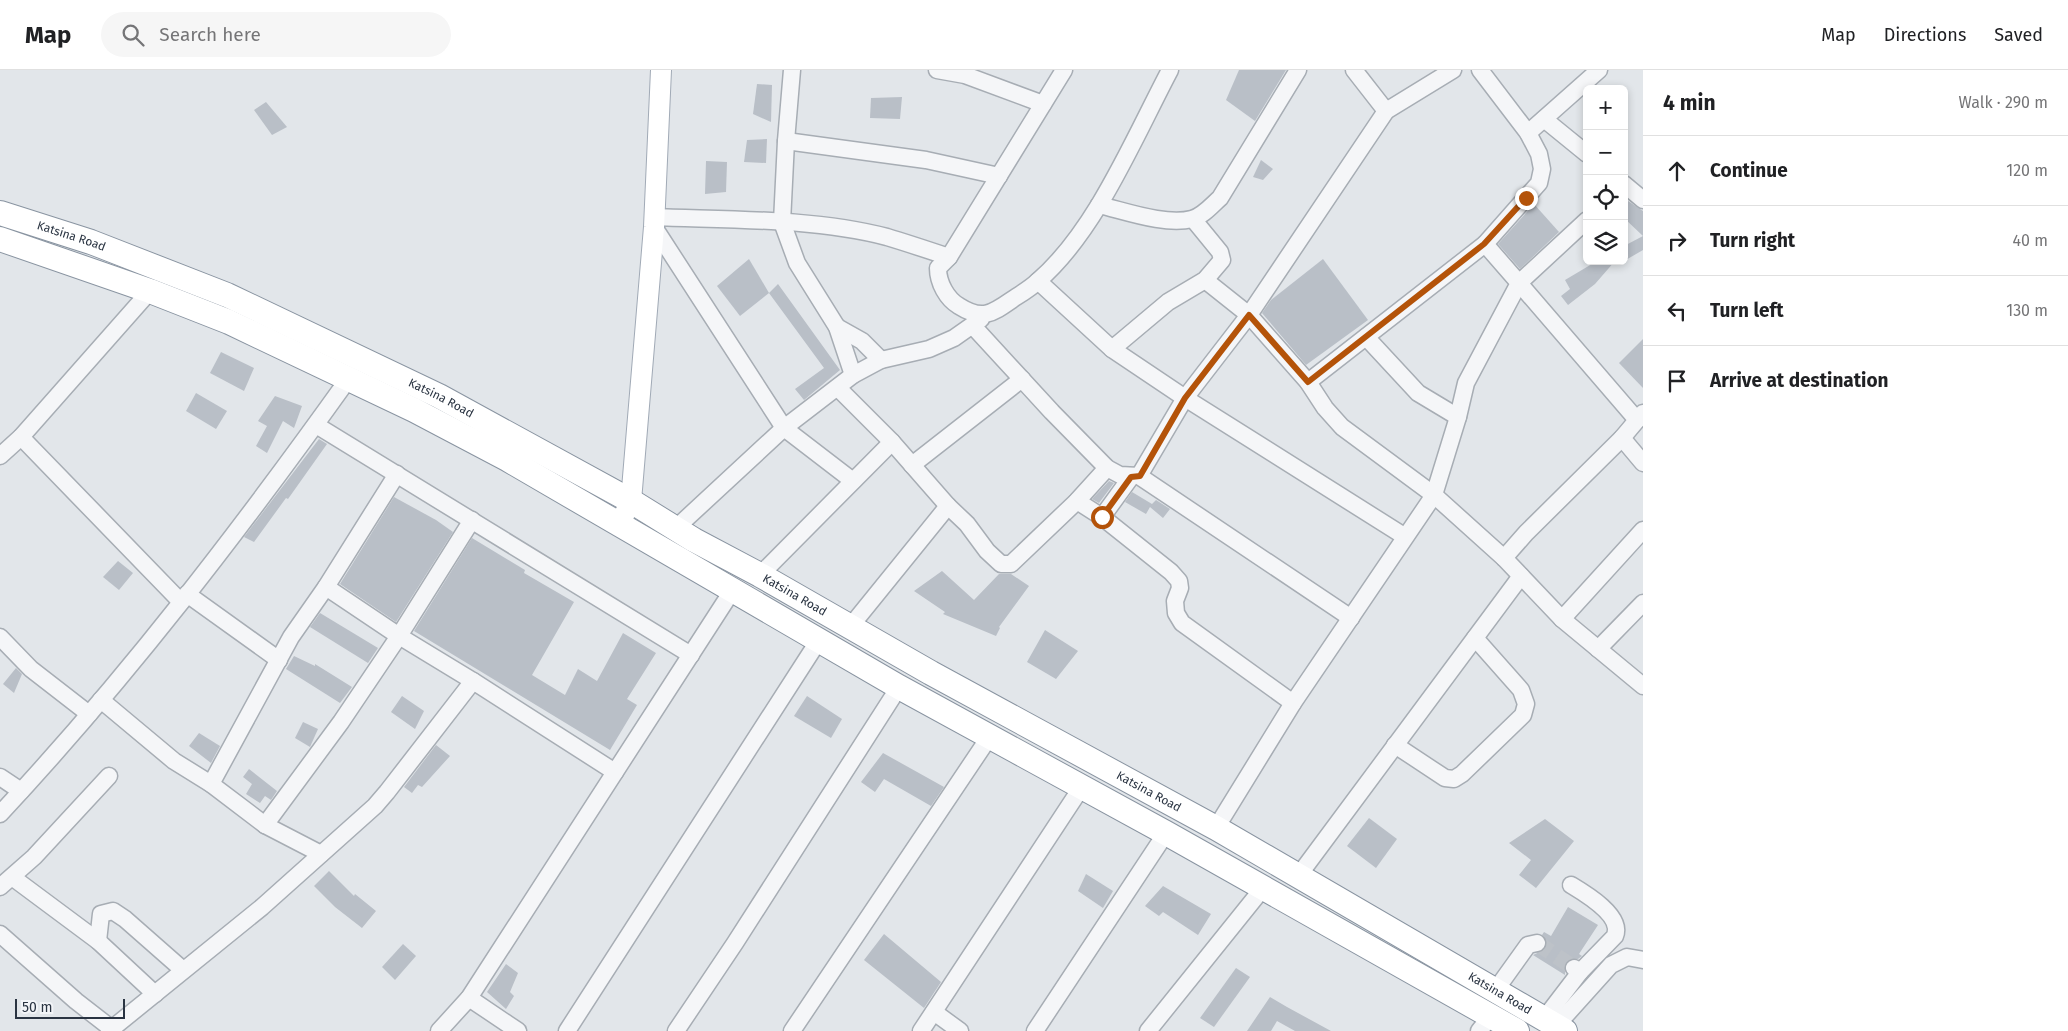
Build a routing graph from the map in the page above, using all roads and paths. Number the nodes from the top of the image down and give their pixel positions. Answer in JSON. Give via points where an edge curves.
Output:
{"nodes":[{"id":1,"x":661,"y":70,"type":"edge"},
{"id":2,"x":792,"y":70,"type":"edge"},
{"id":3,"x":937,"y":70,"type":"edge"},
{"id":4,"x":1064,"y":70,"type":"edge"},
{"id":5,"x":1170,"y":70,"type":"edge"},
{"id":6,"x":1298,"y":70,"type":"edge"},
{"id":7,"x":1453,"y":70,"type":"edge"},
{"id":8,"x":1480,"y":70,"type":"edge"},
{"id":9,"x":1599,"y":70,"type":"edge"},
{"id":10,"x":1359,"y":71,"type":"edge"},
{"id":11,"x":1043,"y":104,"type":"junction"},
{"id":12,"x":1386,"y":111,"type":"junction"},
{"id":13,"x":1544,"y":119,"type":"junction"},
{"id":14,"x":1528,"y":133,"type":"junction"},
{"id":15,"x":786,"y":141,"type":"junction"},
{"id":16,"x":1583,"y":151,"type":"edge"},
{"id":17,"x":999,"y":176,"type":"junction"},
{"id":18,"x":1628,"y":188,"type":"edge"},
{"id":19,"x":1643,"y":200,"type":"edge"},
{"id":20,"x":1099,"y":205,"type":"junction"},
{"id":21,"x":0,"y":213,"type":"edge"},
{"id":22,"x":1193,"y":219,"type":"junction"},
{"id":23,"x":654,"y":222,"type":"junction"},
{"id":24,"x":782,"y":222,"type":"junction"},
{"id":25,"x":1583,"y":224,"type":"edge"},
{"id":26,"x":0,"y":239,"type":"edge"},
{"id":27,"x":1484,"y":244,"type":"junction"},
{"id":28,"x":949,"y":257,"type":"junction"},
{"id":29,"x":1205,"y":280,"type":"junction"},
{"id":30,"x":1038,"y":282,"type":"junction"},
{"id":31,"x":1519,"y":283,"type":"junction"},
{"id":32,"x":150,"y":291,"type":"junction"},
{"id":33,"x":987,"y":315,"type":"junction"},
{"id":34,"x":1249,"y":315,"type":"junction"},
{"id":35,"x":973,"y":326,"type":"junction"},
{"id":36,"x":837,"y":327,"type":"junction"},
{"id":37,"x":1366,"y":338,"type":"junction"},
{"id":38,"x":1112,"y":349,"type":"junction"},
{"id":39,"x":881,"y":360,"type":"junction"},
{"id":40,"x":853,"y":375,"type":"junction"},
{"id":41,"x":349,"y":378,"type":"junction"},
{"id":42,"x":1022,"y":379,"type":"junction"},
{"id":43,"x":1308,"y":382,"type":"junction"},
{"id":44,"x":838,"y":388,"type":"junction"},
{"id":45,"x":1185,"y":398,"type":"junction"},
{"id":46,"x":1458,"y":417,"type":"junction"},
{"id":47,"x":1640,"y":417,"type":"edge"},
{"id":48,"x":316,"y":425,"type":"junction"},
{"id":49,"x":784,"y":428,"type":"junction"},
{"id":50,"x":21,"y":438,"type":"junction"},
{"id":51,"x":1622,"y":438,"type":"junction"},
{"id":52,"x":892,"y":442,"type":"junction"},
{"id":53,"x":0,"y":456,"type":"edge"},
{"id":54,"x":1643,"y":463,"type":"edge"},
{"id":55,"x":912,"y":465,"type":"junction"},
{"id":56,"x":1107,"y":468,"type":"junction"},
{"id":57,"x":397,"y":474,"type":"junction"},
{"id":58,"x":1135,"y":477,"type":"junction"},
{"id":59,"x":853,"y":481,"type":"junction"},
{"id":60,"x":1434,"y":495,"type":"junction"},
{"id":61,"x":631,"y":501,"type":"junction"},
{"id":62,"x":1077,"y":501,"type":"junction"},
{"id":63,"x":948,"y":506,"type":"junction"},
{"id":64,"x":1102,"y":517,"type":"junction"},
{"id":65,"x":472,"y":520,"type":"junction"},
{"id":66,"x":619,"y":525,"type":"junction"},
{"id":67,"x":676,"y":528,"type":"junction"},
{"id":68,"x":1643,"y":530,"type":"edge"},
{"id":69,"x":1404,"y":536,"type":"junction"},
{"id":70,"x":1504,"y":558,"type":"junction"},
{"id":71,"x":760,"y":575,"type":"junction"},
{"id":72,"x":1521,"y":576,"type":"junction"},
{"id":73,"x":326,"y":588,"type":"junction"},
{"id":74,"x":732,"y":591,"type":"junction"},
{"id":75,"x":184,"y":598,"type":"junction"},
{"id":76,"x":1643,"y":604,"type":"edge"},
{"id":77,"x":1351,"y":618,"type":"junction"},
{"id":78,"x":1562,"y":619,"type":"junction"},
{"id":79,"x":850,"y":627,"type":"junction"},
{"id":80,"x":399,"y":636,"type":"junction"},
{"id":81,"x":0,"y":638,"type":"edge"},
{"id":82,"x":1475,"y":638,"type":"junction"},
{"id":83,"x":819,"y":640,"type":"junction"},
{"id":84,"x":1598,"y":649,"type":"junction"},
{"id":85,"x":691,"y":654,"type":"junction"},
{"id":86,"x":279,"y":660,"type":"junction"},
{"id":87,"x":473,"y":681,"type":"junction"},
{"id":88,"x":1643,"y":686,"type":"edge"},
{"id":89,"x":899,"y":687,"type":"junction"},
{"id":90,"x":102,"y":700,"type":"junction"},
{"id":91,"x":1293,"y":703,"type":"junction"},
{"id":92,"x":89,"y":714,"type":"junction"},
{"id":93,"x":990,"y":736,"type":"junction"},
{"id":94,"x":1395,"y":746,"type":"junction"},
{"id":95,"x":615,"y":772,"type":"junction"},
{"id":96,"x":109,"y":776,"type":"dead end"},
{"id":97,"x":0,"y":777,"type":"edge"},
{"id":98,"x":211,"y":784,"type":"junction"},
{"id":99,"x":1081,"y":788,"type":"junction"},
{"id":100,"x":22,"y":790,"type":"junction"},
{"id":101,"x":0,"y":814,"type":"edge"},
{"id":102,"x":265,"y":825,"type":"junction"},
{"id":103,"x":1216,"y":828,"type":"junction"},
{"id":104,"x":1166,"y":833,"type":"junction"},
{"id":105,"x":321,"y":854,"type":"junction"},
{"id":106,"x":1299,"y":875,"type":"junction"},
{"id":107,"x":6,"y":882,"type":"edge"},
{"id":108,"x":1571,"y":885,"type":"dead end"},
{"id":109,"x":1263,"y":888,"type":"junction"},
{"id":110,"x":0,"y":934,"type":"edge"},
{"id":111,"x":98,"y":941,"type":"junction"},
{"id":112,"x":1536,"y":942,"type":"dead end"},
{"id":113,"x":1643,"y":960,"type":"edge"},
{"id":114,"x":183,"y":970,"type":"junction"},
{"id":115,"x":1495,"y":991,"type":"junction"},
{"id":116,"x":155,"y":994,"type":"junction"},
{"id":117,"x":469,"y":998,"type":"junction"},
{"id":118,"x":934,"y":1012,"type":"junction"},
{"id":119,"x":1485,"y":1024,"type":"edge"},
{"id":120,"x":1555,"y":1026,"type":"edge"},
{"id":121,"x":111,"y":1030,"type":"edge"},
{"id":122,"x":439,"y":1031,"type":"edge"},
{"id":123,"x":518,"y":1031,"type":"edge"},
{"id":124,"x":567,"y":1031,"type":"edge"},
{"id":125,"x":676,"y":1031,"type":"edge"},
{"id":126,"x":792,"y":1031,"type":"edge"},
{"id":127,"x":921,"y":1031,"type":"edge"},
{"id":128,"x":960,"y":1031,"type":"edge"},
{"id":129,"x":1036,"y":1031,"type":"edge"},
{"id":130,"x":1148,"y":1031,"type":"edge"},
{"id":131,"x":1517,"y":1031,"type":"edge"}],
"edges":[{"from":1,"to":23,"type":"main road"},
{"from":2,"to":15,"type":"street"},
{"from":3,"to":11,"type":"street","via":[[965,75]]},
{"from":4,"to":11,"type":"street"},
{"from":5,"to":20,"type":"street"},
{"from":6,"to":22,"type":"street","via":[[1220,198]]},
{"from":7,"to":12,"type":"street"},
{"from":8,"to":14,"type":"street"},
{"from":9,"to":13,"type":"street"},
{"from":10,"to":12,"type":"street"},
{"from":11,"to":17,"type":"street"},
{"from":12,"to":34,"type":"street"},
{"from":13,"to":14,"type":"street"},
{"from":13,"to":16,"type":"street"},
{"from":14,"to":27,"type":"street","via":[[1539,154],[1542,168],[1539,183]]},
{"from":15,"to":17,"type":"street","via":[[926,160]]},
{"from":15,"to":24,"type":"street"},
{"from":17,"to":28,"type":"street"},
{"from":18,"to":19,"type":"street"},
{"from":20,"to":22,"type":"street","via":[[1164,220]]},
{"from":20,"to":30,"type":"street","via":[[1068,250]]},
{"from":21,"to":61,"type":"highway","name":"Katsina Road","via":[[91,242],[227,295],[439,396]]},
{"from":22,"to":29,"type":"street","via":[[1220,252],[1222,260]]},
{"from":23,"to":24,"type":"street"},
{"from":23,"to":49,"type":"street"},
{"from":23,"to":61,"type":"main road"},
{"from":24,"to":28,"type":"street","via":[[886,237]]},
{"from":24,"to":36,"type":"street","via":[[797,263]]},
{"from":25,"to":31,"type":"street"},
{"from":26,"to":32,"type":"highway"},
{"from":27,"to":31,"type":"street"},
{"from":27,"to":37,"type":"street"},
{"from":28,"to":33,"type":"street","via":[[938,268],[943,289],[956,305],[974,315]]},
{"from":29,"to":34,"type":"street"},
{"from":29,"to":38,"type":"street","via":[[1168,302]]},
{"from":30,"to":33,"type":"street"},
{"from":30,"to":38,"type":"street"},
{"from":31,"to":46,"type":"street","via":[[1466,382]]},
{"from":31,"to":47,"type":"street"},
{"from":32,"to":41,"type":"highway","via":[[228,322]]},
{"from":32,"to":50,"type":"street"},
{"from":33,"to":35,"type":"street"},
{"from":34,"to":43,"type":"street"},
{"from":34,"to":45,"type":"street"},
{"from":35,"to":39,"type":"street","via":[[929,349]]},
{"from":35,"to":42,"type":"street"},
{"from":36,"to":39,"type":"street","via":[[862,341]]},
{"from":36,"to":40,"type":"street"},
{"from":37,"to":43,"type":"street"},
{"from":37,"to":46,"type":"street","via":[[1418,393]]},
{"from":38,"to":45,"type":"street"},
{"from":39,"to":40,"type":"street"},
{"from":40,"to":44,"type":"street"},
{"from":41,"to":48,"type":"street"},
{"from":41,"to":66,"type":"highway","via":[[507,459]]},
{"from":42,"to":55,"type":"street"},
{"from":42,"to":56,"type":"street"},
{"from":43,"to":60,"type":"street","via":[[1342,427]]},
{"from":44,"to":49,"type":"street"},
{"from":44,"to":52,"type":"street"},
{"from":45,"to":58,"type":"street"},
{"from":45,"to":69,"type":"street"},
{"from":46,"to":60,"type":"street"},
{"from":47,"to":51,"type":"street"},
{"from":48,"to":57,"type":"street"},
{"from":48,"to":75,"type":"street"},
{"from":49,"to":59,"type":"street"},
{"from":49,"to":67,"type":"street"},
{"from":50,"to":53,"type":"street"},
{"from":50,"to":75,"type":"street"},
{"from":51,"to":54,"type":"street"},
{"from":51,"to":70,"type":"street"},
{"from":52,"to":55,"type":"street"},
{"from":52,"to":59,"type":"street"},
{"from":55,"to":63,"type":"street"},
{"from":56,"to":58,"type":"street","via":[[1120,475]]},
{"from":56,"to":62,"type":"street"},
{"from":57,"to":65,"type":"street"},
{"from":57,"to":73,"type":"street"},
{"from":58,"to":64,"type":"street"},
{"from":58,"to":77,"type":"street"},
{"from":59,"to":71,"type":"street"},
{"from":60,"to":69,"type":"street"},
{"from":60,"to":70,"type":"street"},
{"from":61,"to":66,"type":"main road"},
{"from":61,"to":67,"type":"highway","name":"Katsina Road"},
{"from":62,"to":63,"type":"street","via":[[1011,564],[1001,564]]},
{"from":62,"to":64,"type":"street"},
{"from":63,"to":79,"type":"street"},
{"from":64,"to":91,"type":"street","via":[[1180,581],[1175,601],[1176,613],[1182,623]]},
{"from":65,"to":80,"type":"street"},
{"from":65,"to":85,"type":"street"},
{"from":66,"to":74,"type":"highway"},
{"from":67,"to":71,"type":"highway","name":"Katsina Road"},
{"from":68,"to":78,"type":"street"},
{"from":69,"to":77,"type":"street"},
{"from":70,"to":72,"type":"street"},
{"from":71,"to":79,"type":"highway","name":"Katsina Road"},
{"from":72,"to":78,"type":"street"},
{"from":72,"to":82,"type":"street"},
{"from":73,"to":80,"type":"street"},
{"from":73,"to":86,"type":"street","via":[[291,637]]},
{"from":74,"to":83,"type":"highway"},
{"from":74,"to":85,"type":"street"},
{"from":75,"to":86,"type":"street"},
{"from":75,"to":90,"type":"street"},
{"from":76,"to":84,"type":"street"},
{"from":77,"to":91,"type":"street"},
{"from":78,"to":84,"type":"street"},
{"from":79,"to":103,"type":"highway","name":"Katsina Road"},
{"from":80,"to":87,"type":"street"},
{"from":80,"to":102,"type":"street"},
{"from":81,"to":92,"type":"street","via":[[31,669]]},
{"from":82,"to":94,"type":"street"},
{"from":82,"to":94,"type":"street","via":[[1521,690],[1526,704],[1522,716],[1454,778],[1445,778]]},
{"from":83,"to":89,"type":"highway"},
{"from":83,"to":124,"type":"street"},
{"from":84,"to":88,"type":"street"},
{"from":85,"to":95,"type":"street"},
{"from":86,"to":98,"type":"street"},
{"from":87,"to":95,"type":"street"},
{"from":87,"to":105,"type":"street","via":[[388,792]]},
{"from":89,"to":93,"type":"highway"},
{"from":89,"to":125,"type":"street"},
{"from":90,"to":92,"type":"street"},
{"from":90,"to":98,"type":"street","via":[[174,761]]},
{"from":91,"to":103,"type":"street"},
{"from":92,"to":100,"type":"street"},
{"from":93,"to":99,"type":"highway"},
{"from":93,"to":126,"type":"street"},
{"from":94,"to":106,"type":"street"},
{"from":95,"to":117,"type":"street"},
{"from":96,"to":107,"type":"street","via":[[34,857]]},
{"from":97,"to":100,"type":"street"},
{"from":98,"to":102,"type":"street"},
{"from":99,"to":104,"type":"highway"},
{"from":99,"to":118,"type":"street"},
{"from":100,"to":101,"type":"street"},
{"from":102,"to":105,"type":"street"},
{"from":103,"to":106,"type":"highway","name":"Katsina Road"},
{"from":104,"to":109,"type":"highway"},
{"from":104,"to":129,"type":"street"},
{"from":105,"to":114,"type":"street","via":[[262,907]]},
{"from":106,"to":115,"type":"highway","name":"Katsina Road"},
{"from":107,"to":111,"type":"street"},
{"from":108,"to":120,"type":"street","via":[[1597,902],[1616,924],[1617,930],[1615,936],[1577,970]]},
{"from":109,"to":119,"type":"highway"},
{"from":109,"to":130,"type":"street"},
{"from":110,"to":121,"type":"street"},
{"from":111,"to":114,"type":"street","via":[[101,914],[112,912],[125,919]]},
{"from":111,"to":116,"type":"street"},
{"from":112,"to":115,"type":"street","via":[[1528,945]]},
{"from":113,"to":120,"type":"street","via":[[1627,957],[1612,965]]},
{"from":114,"to":116,"type":"street"},
{"from":115,"to":120,"type":"highway","name":"Katsina Road"},
{"from":116,"to":121,"type":"street"},
{"from":117,"to":122,"type":"street"},
{"from":117,"to":123,"type":"street"},
{"from":118,"to":127,"type":"street"},
{"from":118,"to":128,"type":"street"},
{"from":119,"to":131,"type":"highway"}]}
